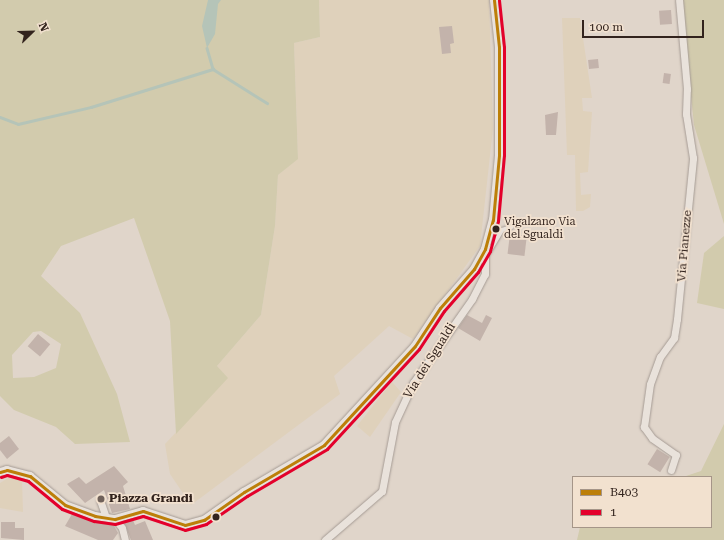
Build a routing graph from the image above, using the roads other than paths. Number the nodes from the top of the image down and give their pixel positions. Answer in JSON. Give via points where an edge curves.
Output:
{"nodes":[{"id":1,"x":494,"y":0,"type":"edge"},
{"id":2,"x":679,"y":0,"type":"edge"},
{"id":3,"x":512,"y":227,"type":"dead end"},
{"id":4,"x":485,"y":249,"type":"junction"},
{"id":5,"x":485,"y":258,"type":"junction"},
{"id":6,"x":671,"y":470,"type":"dead end"},
{"id":7,"x":0,"y":472,"type":"edge"},
{"id":8,"x":100,"y":500,"type":"dead end"},
{"id":9,"x":106,"y":517,"type":"junction"},
{"id":10,"x":115,"y":519,"type":"junction"},
{"id":11,"x":125,"y":540,"type":"edge"},
{"id":12,"x":326,"y":540,"type":"edge"}],
"edges":[{"from":1,"to":4,"type":"street","via":[[499,47],[499,155],[493,220]]},
{"from":2,"to":6,"type":"street","name":"Via Pianezze","via":[[687,89],[686,114],[693,158],[674,338],[660,357],[650,384],[644,427],[652,438],[676,455]]},
{"from":3,"to":5,"type":"lane","name":"Via dei Sgualdi","via":[[502,230]]},
{"from":4,"to":5,"type":"street","name":"Via dei Sgualdi"},
{"from":4,"to":10,"type":"street","via":[[474,269],[440,308],[415,346],[324,445],[244,492],[204,520],[185,525],[143,511]]},
{"from":5,"to":12,"type":"street","name":"Via dei Sgualdi","via":[[485,274],[472,299],[413,383],[395,422],[382,491]]},
{"from":7,"to":9,"type":"street","via":[[7,470],[30,476],[65,505],[95,516]]},
{"from":8,"to":9,"type":"street"},
{"from":9,"to":10,"type":"street"},
{"from":10,"to":11,"type":"street","via":[[122,528]]}]}
